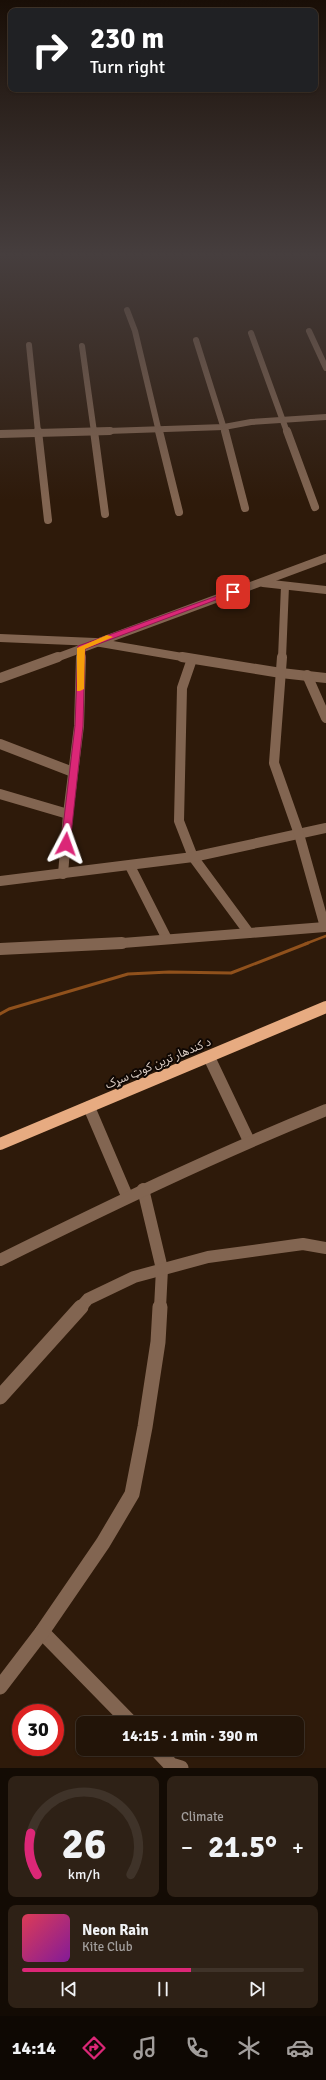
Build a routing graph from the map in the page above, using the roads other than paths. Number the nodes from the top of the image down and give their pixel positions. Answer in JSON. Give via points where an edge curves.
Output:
{"nodes":[{"id":1,"x":136,"y":336,"type":"edge"},
{"id":2,"x":252,"y":336,"type":"edge"},
{"id":3,"x":311,"y":336,"type":"edge"},
{"id":4,"x":196,"y":340,"type":"dead end"},
{"id":5,"x":29,"y":345,"type":"dead end"},
{"id":6,"x":82,"y":346,"type":"dead end"},
{"id":7,"x":326,"y":368,"type":"edge"},
{"id":8,"x":326,"y":417,"type":"edge"},
{"id":9,"x":284,"y":420,"type":"junction"},
{"id":10,"x":224,"y":427,"type":"junction"},
{"id":11,"x":160,"y":429,"type":"junction"},
{"id":12,"x":94,"y":431,"type":"junction"},
{"id":13,"x":39,"y":432,"type":"junction"},
{"id":14,"x":0,"y":434,"type":"edge"},
{"id":15,"x":314,"y":507,"type":"dead end"},
{"id":16,"x":245,"y":508,"type":"dead end"},
{"id":17,"x":178,"y":512,"type":"dead end"},
{"id":18,"x":106,"y":514,"type":"dead end"},
{"id":19,"x":48,"y":520,"type":"dead end"},
{"id":20,"x":326,"y":558,"type":"edge"},
{"id":21,"x":261,"y":582,"type":"junction"},
{"id":22,"x":285,"y":586,"type":"junction"},
{"id":23,"x":326,"y":590,"type":"edge"},
{"id":24,"x":0,"y":638,"type":"edge"},
{"id":25,"x":95,"y":642,"type":"junction"},
{"id":26,"x":81,"y":648,"type":"junction"},
{"id":27,"x":192,"y":659,"type":"junction"},
{"id":28,"x":281,"y":673,"type":"junction"},
{"id":29,"x":307,"y":675,"type":"junction"},
{"id":30,"x":0,"y":678,"type":"edge"},
{"id":31,"x":326,"y":678,"type":"edge"},
{"id":32,"x":326,"y":718,"type":"edge"},
{"id":33,"x":0,"y":744,"type":"edge"},
{"id":34,"x":73,"y":772,"type":"junction"},
{"id":35,"x":0,"y":794,"type":"edge"},
{"id":36,"x":68,"y":814,"type":"junction"},
{"id":37,"x":326,"y":828,"type":"edge"},
{"id":38,"x":298,"y":834,"type":"junction"},
{"id":39,"x":193,"y":857,"type":"junction"},
{"id":40,"x":130,"y":866,"type":"junction"},
{"id":41,"x":63,"y":874,"type":"junction"},
{"id":42,"x":0,"y":881,"type":"edge"},
{"id":43,"x":249,"y":933,"type":"junction"},
{"id":44,"x":167,"y":939,"type":"junction"},
{"id":45,"x":0,"y":949,"type":"edge"},
{"id":46,"x":326,"y":1007,"type":"edge"},
{"id":47,"x":209,"y":1057,"type":"junction"},
{"id":48,"x":89,"y":1107,"type":"junction"},
{"id":49,"x":326,"y":1110,"type":"edge"},
{"id":50,"x":249,"y":1141,"type":"junction"},
{"id":51,"x":0,"y":1144,"type":"edge"},
{"id":52,"x":142,"y":1189,"type":"junction"},
{"id":53,"x":127,"y":1196,"type":"junction"},
{"id":54,"x":326,"y":1248,"type":"edge"},
{"id":55,"x":0,"y":1260,"type":"edge"},
{"id":56,"x":162,"y":1270,"type":"junction"},
{"id":57,"x":0,"y":1397,"type":"edge"},
{"id":58,"x":42,"y":1632,"type":"junction"},
{"id":59,"x":0,"y":1687,"type":"edge"},
{"id":60,"x":124,"y":1716,"type":"edge"},
{"id":61,"x":163,"y":1756,"type":"edge"},
{"id":62,"x":182,"y":1768,"type":"edge"}],
"edges":[{"from":1,"to":11,"type":"street"},
{"from":2,"to":9,"type":"street"},
{"from":3,"to":7,"type":"street"},
{"from":4,"to":10,"type":"street"},
{"from":5,"to":13,"type":"street"},
{"from":6,"to":12,"type":"street"},
{"from":8,"to":9,"type":"street"},
{"from":9,"to":10,"type":"street"},
{"from":9,"to":15,"type":"street"},
{"from":10,"to":11,"type":"street"},
{"from":10,"to":16,"type":"street"},
{"from":11,"to":12,"type":"street"},
{"from":11,"to":17,"type":"street"},
{"from":12,"to":13,"type":"street"},
{"from":12,"to":18,"type":"street"},
{"from":13,"to":14,"type":"street"},
{"from":13,"to":19,"type":"street"},
{"from":20,"to":21,"type":"street"},
{"from":21,"to":22,"type":"street"},
{"from":21,"to":25,"type":"street"},
{"from":22,"to":23,"type":"street"},
{"from":22,"to":28,"type":"street"},
{"from":24,"to":25,"type":"street"},
{"from":25,"to":26,"type":"street"},
{"from":25,"to":27,"type":"street"},
{"from":26,"to":30,"type":"street"},
{"from":26,"to":34,"type":"street","via":[[79,726]]},
{"from":27,"to":28,"type":"street"},
{"from":27,"to":39,"type":"street","via":[[182,688],[179,821]]},
{"from":28,"to":29,"type":"street"},
{"from":28,"to":38,"type":"street","via":[[274,763]]},
{"from":29,"to":31,"type":"street"},
{"from":29,"to":32,"type":"street"},
{"from":33,"to":34,"type":"street"},
{"from":34,"to":36,"type":"street"},
{"from":35,"to":36,"type":"street"},
{"from":36,"to":41,"type":"street"},
{"from":37,"to":38,"type":"street"},
{"from":38,"to":39,"type":"street"},
{"from":38,"to":43,"type":"street","via":[[325,927]]},
{"from":39,"to":40,"type":"street"},
{"from":39,"to":43,"type":"street"},
{"from":40,"to":41,"type":"street"},
{"from":40,"to":44,"type":"street"},
{"from":41,"to":42,"type":"street"},
{"from":43,"to":44,"type":"street"},
{"from":44,"to":45,"type":"street","via":[[87,946]]},
{"from":46,"to":47,"type":"main road","name":"د کندهار ترين کوټ سړک"},
{"from":47,"to":48,"type":"main road","name":"د کندهار ترين کوټ سړک"},
{"from":47,"to":50,"type":"street"},
{"from":48,"to":51,"type":"main road","name":"د کندهار ترين کوټ سړک"},
{"from":48,"to":53,"type":"street"},
{"from":49,"to":50,"type":"street"},
{"from":50,"to":52,"type":"street"},
{"from":52,"to":53,"type":"street"},
{"from":52,"to":56,"type":"street"},
{"from":53,"to":55,"type":"street"},
{"from":54,"to":56,"type":"street","via":[[303,1244],[208,1257]]},
{"from":56,"to":57,"type":"street","via":[[134,1277],[88,1299]]},
{"from":56,"to":58,"type":"street","via":[[158,1342],[132,1494],[103,1543]]},
{"from":58,"to":59,"type":"street"},
{"from":58,"to":60,"type":"street"},
{"from":61,"to":62,"type":"street","via":[[172,1764]]}]}
